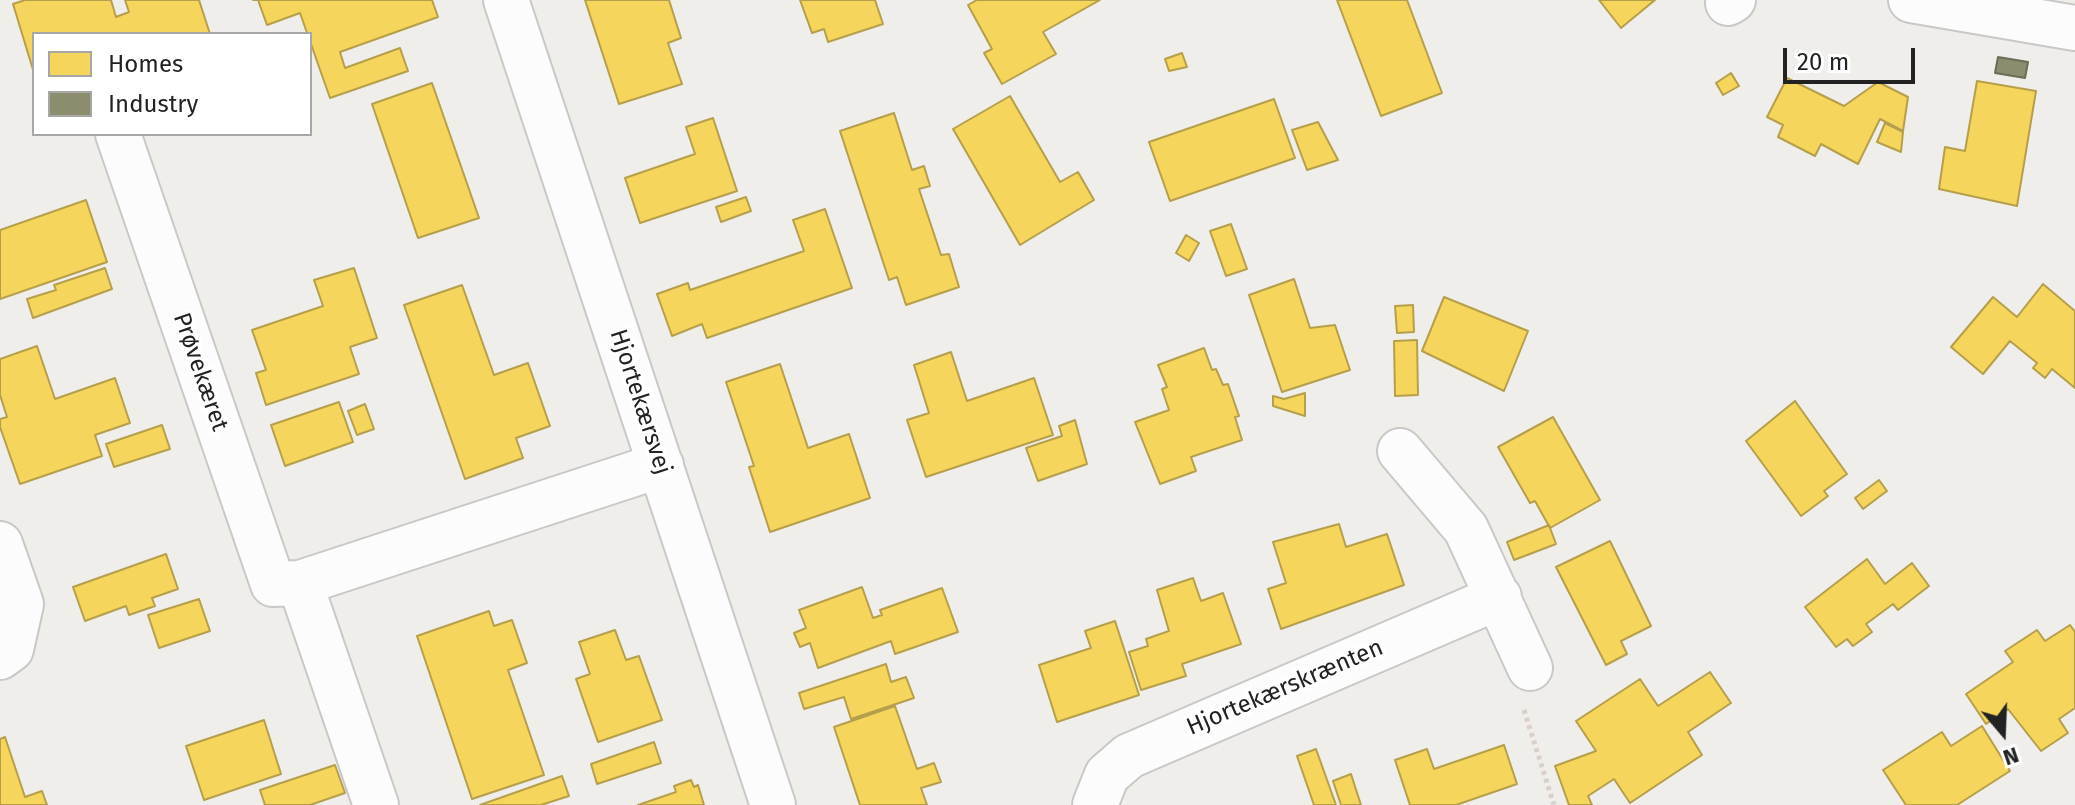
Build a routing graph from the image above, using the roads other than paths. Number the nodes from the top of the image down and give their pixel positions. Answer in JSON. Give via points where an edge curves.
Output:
{"nodes":[{"id":1,"x":506,"y":0,"type":"edge"},
{"id":2,"x":1911,"y":0,"type":"edge"},
{"id":3,"x":2075,"y":28,"type":"edge"},
{"id":4,"x":119,"y":136,"type":"edge"},
{"id":5,"x":1400,"y":451,"type":"dead end"},
{"id":6,"x":661,"y":465,"type":"junction"},
{"id":7,"x":0,"y":544,"type":"edge"},
{"id":8,"x":300,"y":583,"type":"junction"},
{"id":9,"x":1499,"y":597,"type":"junction"},
{"id":10,"x":0,"y":657,"type":"edge"},
{"id":11,"x":1530,"y":668,"type":"road end"},
{"id":12,"x":376,"y":805,"type":"edge"},
{"id":13,"x":773,"y":805,"type":"edge"},
{"id":14,"x":1095,"y":805,"type":"edge"}],
"edges":[{"from":1,"to":6,"type":"street","name":"Hjortekærsvej"},
{"from":2,"to":3,"type":"street"},
{"from":4,"to":8,"type":"street","name":"Prøvekæret","via":[[273,584]]},
{"from":5,"to":9,"type":"street","via":[[1466,529]]},
{"from":6,"to":8,"type":"street"},
{"from":6,"to":13,"type":"street","name":"Hjortekærsvej"},
{"from":7,"to":10,"type":"street","via":[[21,604],[11,649]]},
{"from":8,"to":12,"type":"street"},
{"from":9,"to":11,"type":"street"},
{"from":9,"to":14,"type":"street","name":"Hjortekærskrænten","via":[[1129,756],[1107,775]]}]}
